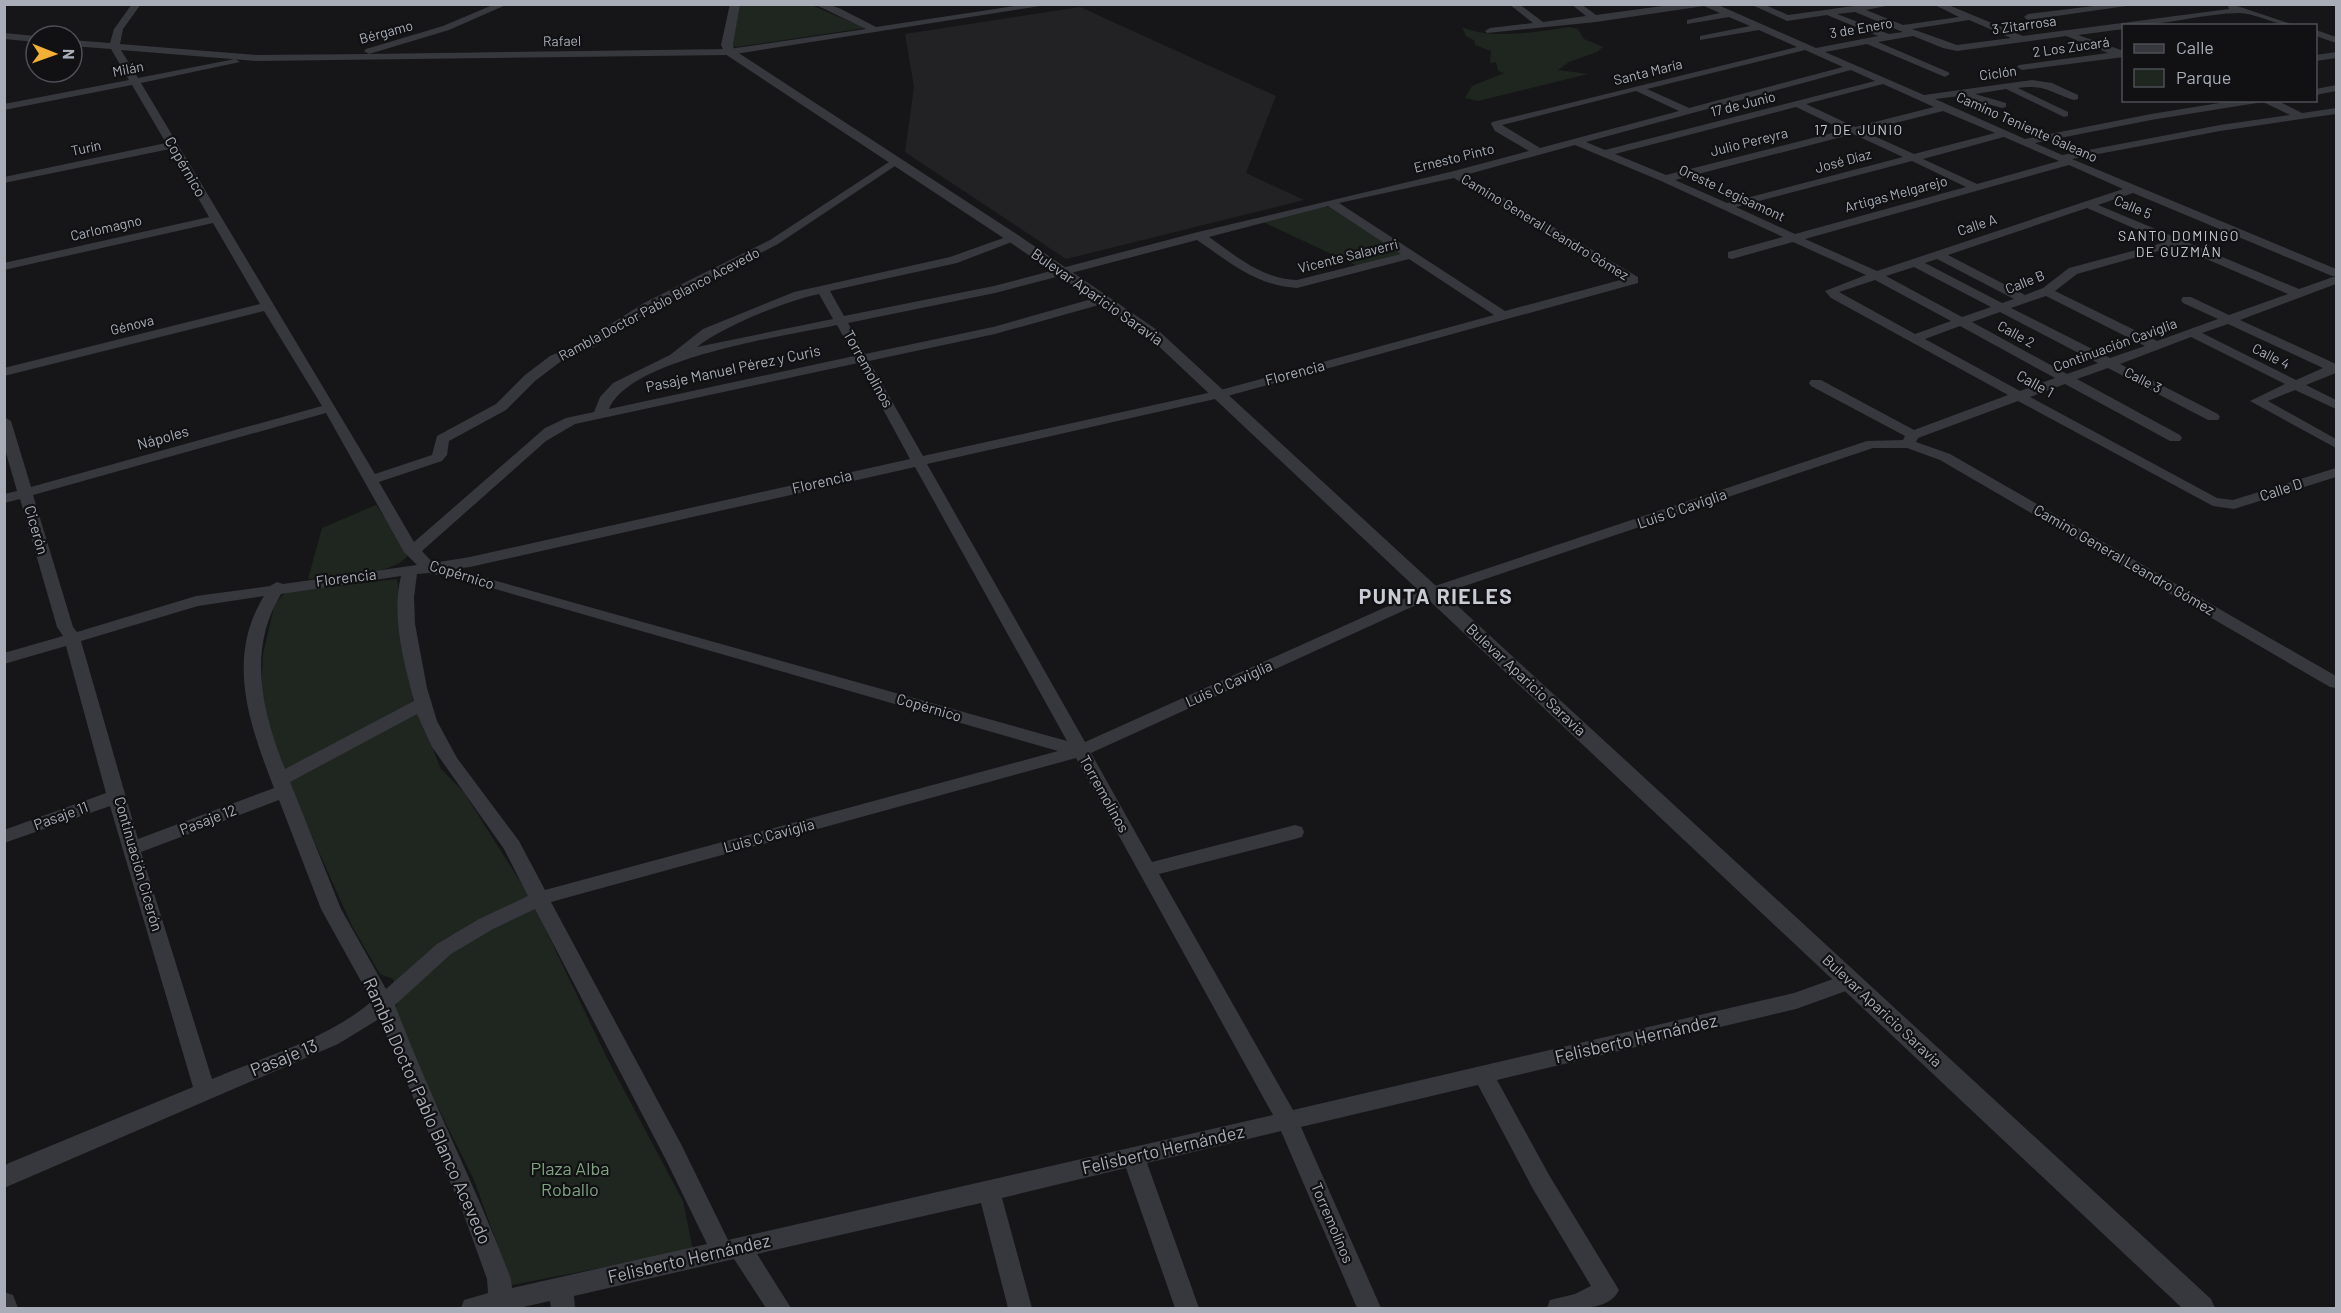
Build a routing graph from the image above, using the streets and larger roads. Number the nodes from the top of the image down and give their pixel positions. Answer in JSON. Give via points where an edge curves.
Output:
{"nodes":[{"id":1,"x":137,"y":4,"type":"edge"},
{"id":2,"x":504,"y":4,"type":"edge"},
{"id":3,"x":735,"y":4,"type":"edge"},
{"id":4,"x":818,"y":4,"type":"edge"},
{"id":5,"x":1049,"y":4,"type":"edge"},
{"id":6,"x":1513,"y":4,"type":"edge"},
{"id":7,"x":1575,"y":4,"type":"edge"},
{"id":8,"x":1637,"y":4,"type":"edge"},
{"id":9,"x":1705,"y":4,"type":"edge"},
{"id":10,"x":1754,"y":4,"type":"edge"},
{"id":11,"x":1892,"y":4,"type":"edge"},
{"id":12,"x":1937,"y":4,"type":"edge"},
{"id":13,"x":2136,"y":4,"type":"edge"},
{"id":14,"x":2225,"y":4,"type":"edge"},
{"id":15,"x":1858,"y":10,"type":"junction"},
{"id":16,"x":2242,"y":10,"type":"junction"},
{"id":17,"x":1653,"y":12,"type":"junction"},
{"id":18,"x":1729,"y":14,"type":"junction"},
{"id":19,"x":1827,"y":14,"type":"junction"},
{"id":20,"x":2028,"y":17,"type":"dead end"},
{"id":21,"x":1969,"y":18,"type":"junction"},
{"id":22,"x":1596,"y":19,"type":"junction"},
{"id":23,"x":1690,"y":22,"type":"dead end"},
{"id":24,"x":2152,"y":24,"type":"edge"},
{"id":25,"x":2287,"y":24,"type":"edge"},
{"id":26,"x":1542,"y":25,"type":"junction"},
{"id":27,"x":1760,"y":27,"type":"junction"},
{"id":28,"x":2122,"y":27,"type":"edge"},
{"id":29,"x":1901,"y":28,"type":"junction"},
{"id":30,"x":875,"y":30,"type":"junction"},
{"id":31,"x":1490,"y":30,"type":"dead end"},
{"id":32,"x":1913,"y":32,"type":"junction"},
{"id":33,"x":2066,"y":33,"type":"junction"},
{"id":34,"x":2317,"y":33,"type":"edge"},
{"id":35,"x":4,"y":36,"type":"edge"},
{"id":36,"x":1889,"y":37,"type":"junction"},
{"id":37,"x":24,"y":38,"type":"edge"},
{"id":38,"x":1703,"y":38,"type":"dead end"},
{"id":39,"x":2021,"y":39,"type":"junction"},
{"id":40,"x":2337,"y":39,"type":"edge"},
{"id":41,"x":1868,"y":41,"type":"junction"},
{"id":42,"x":84,"y":44,"type":"edge"},
{"id":43,"x":115,"y":47,"type":"junction"},
{"id":44,"x":1810,"y":49,"type":"junction"},
{"id":45,"x":729,"y":52,"type":"junction"},
{"id":46,"x":2122,"y":55,"type":"edge"},
{"id":47,"x":2337,"y":55,"type":"edge"},
{"id":48,"x":341,"y":57,"type":"junction"},
{"id":49,"x":257,"y":58,"type":"junction"},
{"id":50,"x":2317,"y":58,"type":"edge"},
{"id":51,"x":1852,"y":67,"type":"junction"},
{"id":52,"x":2022,"y":67,"type":"dead end"},
{"id":53,"x":1945,"y":74,"type":"dead end"},
{"id":54,"x":137,"y":81,"type":"junction"},
{"id":55,"x":1885,"y":81,"type":"junction"},
{"id":56,"x":2007,"y":86,"type":"junction"},
{"id":57,"x":1637,"y":88,"type":"junction"},
{"id":58,"x":2337,"y":88,"type":"edge"},
{"id":59,"x":1767,"y":90,"type":"junction"},
{"id":60,"x":1960,"y":92,"type":"junction"},
{"id":61,"x":2317,"y":92,"type":"edge"},
{"id":62,"x":2074,"y":97,"type":"dead end"},
{"id":63,"x":1924,"y":98,"type":"junction"},
{"id":64,"x":2247,"y":102,"type":"edge"},
{"id":65,"x":2271,"y":102,"type":"edge"},
{"id":66,"x":1798,"y":104,"type":"junction"},
{"id":67,"x":2002,"y":105,"type":"dead end"},
{"id":68,"x":4,"y":107,"type":"edge"},
{"id":69,"x":1944,"y":107,"type":"junction"},
{"id":70,"x":1688,"y":111,"type":"junction"},
{"id":71,"x":2337,"y":111,"type":"edge"},
{"id":72,"x":2064,"y":114,"type":"dead end"},
{"id":73,"x":2301,"y":116,"type":"junction"},
{"id":74,"x":1856,"y":130,"type":"junction"},
{"id":75,"x":2004,"y":134,"type":"junction"},
{"id":76,"x":1575,"y":141,"type":"junction"},
{"id":77,"x":2023,"y":142,"type":"junction"},
{"id":78,"x":173,"y":145,"type":"junction"},
{"id":79,"x":1537,"y":151,"type":"junction"},
{"id":80,"x":1607,"y":153,"type":"junction"},
{"id":81,"x":1915,"y":157,"type":"junction"},
{"id":82,"x":2064,"y":160,"type":"junction"},
{"id":83,"x":896,"y":162,"type":"junction"},
{"id":84,"x":1456,"y":174,"type":"junction"},
{"id":85,"x":1665,"y":179,"type":"junction"},
{"id":86,"x":4,"y":180,"type":"edge"},
{"id":87,"x":1977,"y":188,"type":"junction"},
{"id":88,"x":2133,"y":189,"type":"junction"},
{"id":89,"x":1330,"y":202,"type":"junction"},
{"id":90,"x":2087,"y":204,"type":"junction"},
{"id":91,"x":1725,"y":207,"type":"junction"},
{"id":92,"x":215,"y":219,"type":"junction"},
{"id":93,"x":1198,"y":235,"type":"junction"},
{"id":94,"x":1013,"y":238,"type":"junction"},
{"id":95,"x":1793,"y":238,"type":"junction"},
{"id":96,"x":2177,"y":242,"type":"junction"},
{"id":97,"x":1936,"y":254,"type":"junction"},
{"id":98,"x":1411,"y":255,"type":"junction"},
{"id":99,"x":1732,"y":255,"type":"dead end"},
{"id":100,"x":1913,"y":262,"type":"junction"},
{"id":101,"x":4,"y":267,"type":"edge"},
{"id":102,"x":1062,"y":271,"type":"junction"},
{"id":103,"x":2337,"y":273,"type":"edge"},
{"id":104,"x":1875,"y":274,"type":"junction"},
{"id":105,"x":1635,"y":280,"type":"joint"},
{"id":106,"x":2337,"y":280,"type":"edge"},
{"id":107,"x":822,"y":288,"type":"junction"},
{"id":108,"x":1831,"y":291,"type":"joint"},
{"id":109,"x":2046,"y":291,"type":"junction"},
{"id":110,"x":2299,"y":294,"type":"junction"},
{"id":111,"x":2024,"y":299,"type":"junction"},
{"id":112,"x":1102,"y":300,"type":"junction"},
{"id":113,"x":2187,"y":300,"type":"dead end"},
{"id":114,"x":267,"y":306,"type":"junction"},
{"id":115,"x":2001,"y":307,"type":"junction"},
{"id":116,"x":1504,"y":315,"type":"junction"},
{"id":117,"x":2229,"y":320,"type":"junction"},
{"id":118,"x":841,"y":321,"type":"junction"},
{"id":119,"x":1962,"y":322,"type":"junction"},
{"id":120,"x":2192,"y":333,"type":"junction"},
{"id":121,"x":1916,"y":338,"type":"junction"},
{"id":122,"x":2156,"y":346,"type":"junction"},
{"id":123,"x":675,"y":358,"type":"junction"},
{"id":124,"x":862,"y":359,"type":"junction"},
{"id":125,"x":2109,"y":363,"type":"junction"},
{"id":126,"x":2336,"y":369,"type":"edge"},
{"id":127,"x":4,"y":372,"type":"edge"},
{"id":128,"x":2066,"y":379,"type":"junction"},
{"id":129,"x":1816,"y":383,"type":"dead end"},
{"id":130,"x":2296,"y":385,"type":"junction"},
{"id":131,"x":1219,"y":394,"type":"junction"},
{"id":132,"x":2022,"y":395,"type":"junction"},
{"id":133,"x":2337,"y":405,"type":"edge"},
{"id":134,"x":330,"y":408,"type":"junction"},
{"id":135,"x":600,"y":414,"type":"junction"},
{"id":136,"x":2213,"y":417,"type":"dead end"},
{"id":137,"x":4,"y":421,"type":"edge"},
{"id":138,"x":2175,"y":438,"type":"dead end"},
{"id":139,"x":1911,"y":439,"type":"junction"},
{"id":140,"x":2337,"y":444,"type":"edge"},
{"id":141,"x":919,"y":460,"type":"junction"},
{"id":142,"x":2337,"y":472,"type":"edge"},
{"id":143,"x":370,"y":480,"type":"junction"},
{"id":144,"x":25,"y":494,"type":"junction"},
{"id":145,"x":4,"y":499,"type":"edge"},
{"id":146,"x":2225,"y":504,"type":"joint"},
{"id":147,"x":417,"y":563,"type":"junction"},
{"id":148,"x":277,"y":587,"type":"junction"},
{"id":149,"x":1432,"y":592,"type":"junction"},
{"id":150,"x":72,"y":637,"type":"junction"},
{"id":151,"x":4,"y":659,"type":"edge"},
{"id":152,"x":2337,"y":683,"type":"edge"},
{"id":153,"x":422,"y":704,"type":"junction"},
{"id":154,"x":1080,"y":751,"type":"junction"},
{"id":155,"x":283,"y":785,"type":"junction"},
{"id":156,"x":118,"y":796,"type":"junction"},
{"id":157,"x":1295,"y":832,"type":"dead end"},
{"id":158,"x":4,"y":837,"type":"edge"},
{"id":159,"x":131,"y":849,"type":"junction"},
{"id":160,"x":1147,"y":870,"type":"junction"},
{"id":161,"x":541,"y":898,"type":"junction"},
{"id":162,"x":1850,"y":981,"type":"junction"},
{"id":163,"x":384,"y":1004,"type":"junction"},
{"id":164,"x":1483,"y":1074,"type":"junction"},
{"id":165,"x":205,"y":1090,"type":"junction"},
{"id":166,"x":1287,"y":1120,"type":"junction"},
{"id":167,"x":1133,"y":1157,"type":"junction"},
{"id":168,"x":4,"y":1178,"type":"edge"},
{"id":169,"x":989,"y":1191,"type":"junction"},
{"id":170,"x":731,"y":1250,"type":"junction"},
{"id":171,"x":562,"y":1298,"type":"edge"},
{"id":172,"x":501,"y":1302,"type":"junction"},
{"id":173,"x":4,"y":1303,"type":"edge"},
{"id":174,"x":6,"y":1308,"type":"edge"},
{"id":175,"x":473,"y":1308,"type":"edge"},
{"id":176,"x":779,"y":1308,"type":"edge"},
{"id":177,"x":1020,"y":1308,"type":"edge"},
{"id":178,"x":1187,"y":1308,"type":"edge"},
{"id":179,"x":1369,"y":1308,"type":"edge"},
{"id":180,"x":1558,"y":1308,"type":"edge"},
{"id":181,"x":2201,"y":1308,"type":"edge"}],
"edges":[{"from":1,"to":43,"type":"street","via":[[123,21]]},
{"from":2,"to":48,"type":"street","name":"Bérgamo","via":[[416,38]]},
{"from":3,"to":45,"type":"street"},
{"from":4,"to":30,"type":"street"},
{"from":5,"to":30,"type":"street","name":"Rafael"},
{"from":6,"to":26,"type":"street"},
{"from":7,"to":22,"type":"street"},
{"from":8,"to":17,"type":"street"},
{"from":9,"to":17,"type":"street"},
{"from":9,"to":18,"type":"street","name":"Camino Teniente Galeano"},
{"from":10,"to":19,"type":"street","via":[[1787,18]]},
{"from":11,"to":15,"type":"street"},
{"from":12,"to":21,"type":"street"},
{"from":13,"to":20,"type":"street"},
{"from":14,"to":16,"type":"street"},
{"from":15,"to":19,"type":"street"},
{"from":15,"to":29,"type":"street"},
{"from":16,"to":24,"type":"street","name":"3 Zitarrosa"},
{"from":16,"to":25,"type":"street"},
{"from":17,"to":22,"type":"street"},
{"from":18,"to":23,"type":"street"},
{"from":18,"to":27,"type":"street","name":"Camino Teniente Galeano"},
{"from":19,"to":36,"type":"street"},
{"from":21,"to":29,"type":"street"},
{"from":21,"to":39,"type":"street"},
{"from":22,"to":26,"type":"street"},
{"from":26,"to":31,"type":"street"},
{"from":27,"to":38,"type":"street"},
{"from":27,"to":44,"type":"street","name":"Camino Teniente Galeano"},
{"from":28,"to":33,"type":"street","name":"3 Zitarrosa"},
{"from":29,"to":32,"type":"street"},
{"from":30,"to":45,"type":"street","name":"Rafael"},
{"from":32,"to":36,"type":"street","name":"3 de Enero"},
{"from":32,"to":39,"type":"street","name":"3 Zitarrosa","via":[[1953,48]]},
{"from":33,"to":39,"type":"street","name":"3 Zitarrosa"},
{"from":33,"to":46,"type":"street"},
{"from":34,"to":40,"type":"street"},
{"from":35,"to":37,"type":"street"},
{"from":36,"to":41,"type":"street","name":"3 de Enero"},
{"from":41,"to":44,"type":"street","name":"3 de Enero"},
{"from":41,"to":53,"type":"street"},
{"from":42,"to":43,"type":"street","name":"Rafael"},
{"from":43,"to":49,"type":"street","name":"Rafael"},
{"from":43,"to":54,"type":"street","name":"Copérnico"},
{"from":44,"to":51,"type":"street","name":"Camino Teniente Galeano"},
{"from":44,"to":57,"type":"street","name":"Santa María"},
{"from":45,"to":48,"type":"street","name":"Rafael"},
{"from":45,"to":83,"type":"street","name":"Bulevar Aparicio Saravia"},
{"from":46,"to":52,"type":"street","name":"2 Los Zucará"},
{"from":47,"to":50,"type":"street"},
{"from":48,"to":49,"type":"street","name":"Rafael"},
{"from":49,"to":54,"type":"street","name":"Milán"},
{"from":51,"to":55,"type":"street","name":"Camino Teniente Galeano"},
{"from":51,"to":59,"type":"street","name":"Ernesto Pinto"},
{"from":54,"to":68,"type":"street","name":"Milán"},
{"from":54,"to":78,"type":"street","name":"Copérnico"},
{"from":55,"to":63,"type":"street","name":"Camino Teniente Galeano"},
{"from":55,"to":66,"type":"street","name":"17 de Junio"},
{"from":56,"to":60,"type":"street","name":"Ciclón"},
{"from":56,"to":62,"type":"street","name":"Ciclón","via":[[2032,82]]},
{"from":56,"to":72,"type":"street"},
{"from":57,"to":70,"type":"street"},
{"from":57,"to":79,"type":"street","name":"Santa María","via":[[1496,124]]},
{"from":58,"to":61,"type":"street"},
{"from":59,"to":66,"type":"street"},
{"from":59,"to":70,"type":"street","name":"Ernesto Pinto"},
{"from":60,"to":63,"type":"street","name":"Ciclón"},
{"from":60,"to":67,"type":"street"},
{"from":63,"to":69,"type":"street","name":"Camino Teniente Galeano"},
{"from":64,"to":77,"type":"street"},
{"from":65,"to":73,"type":"street"},
{"from":66,"to":74,"type":"street"},
{"from":66,"to":80,"type":"street","name":"17 de Junio"},
{"from":69,"to":74,"type":"street","name":"Julio Pereyra"},
{"from":69,"to":75,"type":"street","name":"Camino Teniente Galeano"},
{"from":70,"to":76,"type":"street","name":"Ernesto Pinto"},
{"from":71,"to":73,"type":"street","name":"Artigas Melgarejo"},
{"from":73,"to":82,"type":"street","name":"Artigas Melgarejo"},
{"from":74,"to":81,"type":"street"},
{"from":74,"to":85,"type":"street","name":"Julio Pereyra"},
{"from":75,"to":77,"type":"street","name":"Camino Teniente Galeano"},
{"from":75,"to":81,"type":"street","name":"José Díaz"},
{"from":76,"to":79,"type":"street","name":"Ernesto Pinto"},
{"from":76,"to":80,"type":"street","name":"Oreste Legisamont"},
{"from":77,"to":82,"type":"street","name":"Camino Teniente Galeano"},
{"from":78,"to":86,"type":"street","name":"Turín"},
{"from":78,"to":92,"type":"street","name":"Copérnico"},
{"from":79,"to":84,"type":"street","name":"Ernesto Pinto"},
{"from":80,"to":85,"type":"street","name":"Oreste Legisamont"},
{"from":81,"to":87,"type":"street"},
{"from":81,"to":91,"type":"street","name":"José Díaz"},
{"from":82,"to":87,"type":"street","name":"Artigas Melgarejo"},
{"from":82,"to":88,"type":"street","name":"Camino Teniente Galeano"},
{"from":83,"to":94,"type":"street","name":"Bulevar Aparicio Saravia"},
{"from":83,"to":143,"type":"street","name":"Rambla Doctor Pablo Blanco Acevedo","via":[[774,242],[555,359],[501,407],[442,439],[437,458]]},
{"from":84,"to":89,"type":"street","name":"Ernesto Pinto"},
{"from":84,"to":105,"type":"street","name":"Camino General Leandro Gómez"},
{"from":85,"to":91,"type":"street","name":"Oreste Legisamont"},
{"from":87,"to":95,"type":"street","name":"Artigas Melgarejo"},
{"from":88,"to":90,"type":"street","name":"Calle A"},
{"from":88,"to":103,"type":"street","name":"Camino Teniente Galeano"},
{"from":89,"to":93,"type":"street","name":"Ernesto Pinto"},
{"from":89,"to":98,"type":"street"},
{"from":90,"to":96,"type":"street","name":"Calle 5"},
{"from":90,"to":97,"type":"street","name":"Calle A"},
{"from":91,"to":95,"type":"street","name":"Oreste Legisamont"},
{"from":92,"to":101,"type":"street","name":"Carlomagno"},
{"from":92,"to":114,"type":"street","name":"Copérnico"},
{"from":93,"to":98,"type":"street","name":"Vicente Salaverri","via":[[1267,281],[1281,285]]},
{"from":93,"to":102,"type":"street","name":"Ernesto Pinto"},
{"from":94,"to":102,"type":"street","name":"Bulevar Aparicio Saravia"},
{"from":94,"to":107,"type":"street","via":[[953,260]]},
{"from":95,"to":99,"type":"street","name":"Artigas Melgarejo"},
{"from":95,"to":104,"type":"street","name":"Oreste Legisamont"},
{"from":96,"to":109,"type":"street","name":"Calle B","via":[[2073,272]]},
{"from":96,"to":110,"type":"street","name":"Calle 5"},
{"from":97,"to":100,"type":"street","name":"Calle A"},
{"from":97,"to":111,"type":"street"},
{"from":98,"to":116,"type":"street"},
{"from":100,"to":104,"type":"street","name":"Calle A"},
{"from":100,"to":115,"type":"street","name":"Calle 3"},
{"from":102,"to":112,"type":"street","name":"Bulevar Aparicio Saravia"},
{"from":102,"to":118,"type":"street","name":"Ernesto Pinto"},
{"from":104,"to":108,"type":"street","name":"Calle A"},
{"from":104,"to":119,"type":"street","name":"Calle 2"},
{"from":105,"to":116,"type":"street","name":"Florencia"},
{"from":106,"to":110,"type":"street","name":"Continuación Caviglia"},
{"from":107,"to":118,"type":"street","name":"Torremolinos"},
{"from":107,"to":123,"type":"street","via":[[707,332]]},
{"from":108,"to":121,"type":"street","name":"Calle 1"},
{"from":109,"to":111,"type":"street","name":"Calle B"},
{"from":109,"to":122,"type":"street"},
{"from":110,"to":117,"type":"street","name":"Continuación Caviglia"},
{"from":111,"to":115,"type":"street","name":"Calle B"},
{"from":112,"to":124,"type":"street","name":"Pasaje Manuel Pérez y Curis","via":[[995,330]]},
{"from":112,"to":131,"type":"street","name":"Bulevar Aparicio Saravia","via":[[1155,335]]},
{"from":113,"to":117,"type":"street"},
{"from":114,"to":127,"type":"street","name":"Génova"},
{"from":114,"to":134,"type":"street","name":"Copérnico"},
{"from":115,"to":119,"type":"street","name":"Calle B"},
{"from":115,"to":125,"type":"street","name":"Calle 3"},
{"from":116,"to":131,"type":"street","name":"Florencia"},
{"from":117,"to":120,"type":"street","name":"Continuación Caviglia"},
{"from":117,"to":126,"type":"street"},
{"from":118,"to":123,"type":"street","name":"Ernesto Pinto"},
{"from":118,"to":124,"type":"street","name":"Torremolinos"},
{"from":119,"to":121,"type":"street","name":"Calle B"},
{"from":119,"to":128,"type":"street","name":"Calle 2"},
{"from":120,"to":122,"type":"street","name":"Continuación Caviglia"},
{"from":120,"to":130,"type":"street","name":"Calle 4"},
{"from":121,"to":132,"type":"street","name":"Calle 1"},
{"from":122,"to":125,"type":"street","name":"Continuación Caviglia"},
{"from":123,"to":135,"type":"street","via":[[618,386],[607,397]]},
{"from":124,"to":135,"type":"street","name":"Pasaje Manuel Pérez y Curis"},
{"from":124,"to":141,"type":"street","name":"Torremolinos"},
{"from":125,"to":128,"type":"street","name":"Continuación Caviglia"},
{"from":125,"to":136,"type":"street","name":"Calle 3"},
{"from":126,"to":130,"type":"street"},
{"from":128,"to":132,"type":"street","name":"Continuación Caviglia"},
{"from":128,"to":138,"type":"street","name":"Calle 2"},
{"from":129,"to":139,"type":"street","name":"Camino General Leandro Gómez"},
{"from":130,"to":133,"type":"street","name":"Calle 4"},
{"from":130,"to":140,"type":"street","via":[[2257,401]]},
{"from":131,"to":141,"type":"street","name":"Florencia"},
{"from":131,"to":149,"type":"street","name":"Bulevar Aparicio Saravia"},
{"from":132,"to":139,"type":"street","name":"Continuación Caviglia"},
{"from":132,"to":146,"type":"street","name":"Calle 1","via":[[2206,499]]},
{"from":134,"to":143,"type":"street","name":"Copérnico"},
{"from":134,"to":144,"type":"street","name":"Nápoles"},
{"from":135,"to":147,"type":"street","name":"Pasaje Manuel Pérez y Curis","via":[[550,431]]},
{"from":137,"to":144,"type":"street","name":"Cicerón"},
{"from":139,"to":149,"type":"street","name":"Luis C Caviglia","via":[[1872,444]]},
{"from":139,"to":152,"type":"street","name":"Camino General Leandro Gómez"},
{"from":141,"to":147,"type":"street","name":"Florencia","via":[[470,562]]},
{"from":141,"to":154,"type":"street","name":"Torremolinos"},
{"from":142,"to":146,"type":"street","name":"Calle D","via":[[2245,502]]},
{"from":143,"to":147,"type":"street","name":"Copérnico"},
{"from":144,"to":145,"type":"street","name":"Nápoles"},
{"from":144,"to":150,"type":"street","name":"Cicerón","via":[[65,627]]},
{"from":147,"to":148,"type":"street","name":"Florencia"},
{"from":147,"to":153,"type":"street","via":[[405,594]]},
{"from":147,"to":154,"type":"street","name":"Copérnico"},
{"from":148,"to":150,"type":"street","name":"Florencia","via":[[196,601]]},
{"from":148,"to":155,"type":"street","name":"Rambla Doctor Pablo Blanco Acevedo","via":[[259,620],[252,677],[255,710]]},
{"from":149,"to":154,"type":"street","name":"Luis C Caviglia"},
{"from":149,"to":162,"type":"street","name":"Bulevar Aparicio Saravia"},
{"from":150,"to":151,"type":"street","name":"Florencia"},
{"from":150,"to":156,"type":"street","name":"Continuación Cicerón"},
{"from":153,"to":155,"type":"street","name":"Pasaje 12"},
{"from":153,"to":161,"type":"street","via":[[440,743],[505,835]]},
{"from":154,"to":160,"type":"street","name":"Torremolinos"},
{"from":154,"to":161,"type":"street","name":"Luis C Caviglia"},
{"from":155,"to":159,"type":"street","name":"Pasaje 12"},
{"from":155,"to":163,"type":"street","name":"Rambla Doctor Pablo Blanco Acevedo","via":[[331,909]]},
{"from":156,"to":158,"type":"street","name":"Pasaje 11"},
{"from":156,"to":159,"type":"street","name":"Continuación Cicerón"},
{"from":157,"to":160,"type":"street"},
{"from":159,"to":165,"type":"street","name":"Continuación Cicerón"},
{"from":160,"to":166,"type":"street","name":"Torremolinos"},
{"from":161,"to":163,"type":"street","name":"Pasaje 13","via":[[444,949]]},
{"from":161,"to":170,"type":"street","via":[[669,1143]]},
{"from":162,"to":164,"type":"street","name":"Felisberto Hernández","via":[[1796,1001]]},
{"from":162,"to":181,"type":"street","name":"Bulevar Aparicio Saravia"},
{"from":163,"to":165,"type":"street","name":"Pasaje 13","via":[[331,1038]]},
{"from":163,"to":172,"type":"street","name":"Rambla Doctor Pablo Blanco Acevedo","via":[[472,1207],[499,1279]]},
{"from":164,"to":166,"type":"street","name":"Felisberto Hernández"},
{"from":164,"to":180,"type":"street","via":[[1540,1182],[1607,1290],[1578,1304]]},
{"from":165,"to":168,"type":"street","name":"Pasaje 13"},
{"from":166,"to":167,"type":"street","name":"Felisberto Hernández"},
{"from":166,"to":179,"type":"street","name":"Torremolinos"},
{"from":167,"to":169,"type":"street","name":"Felisberto Hernández"},
{"from":167,"to":178,"type":"street"},
{"from":169,"to":170,"type":"street","name":"Felisberto Hernández"},
{"from":169,"to":177,"type":"street"},
{"from":170,"to":171,"type":"street","name":"Felisberto Hernández"},
{"from":170,"to":176,"type":"street"},
{"from":171,"to":172,"type":"street","name":"Felisberto Hernández"},
{"from":172,"to":175,"type":"street","name":"Felisberto Hernández"},
{"from":173,"to":174,"type":"street"}]}
